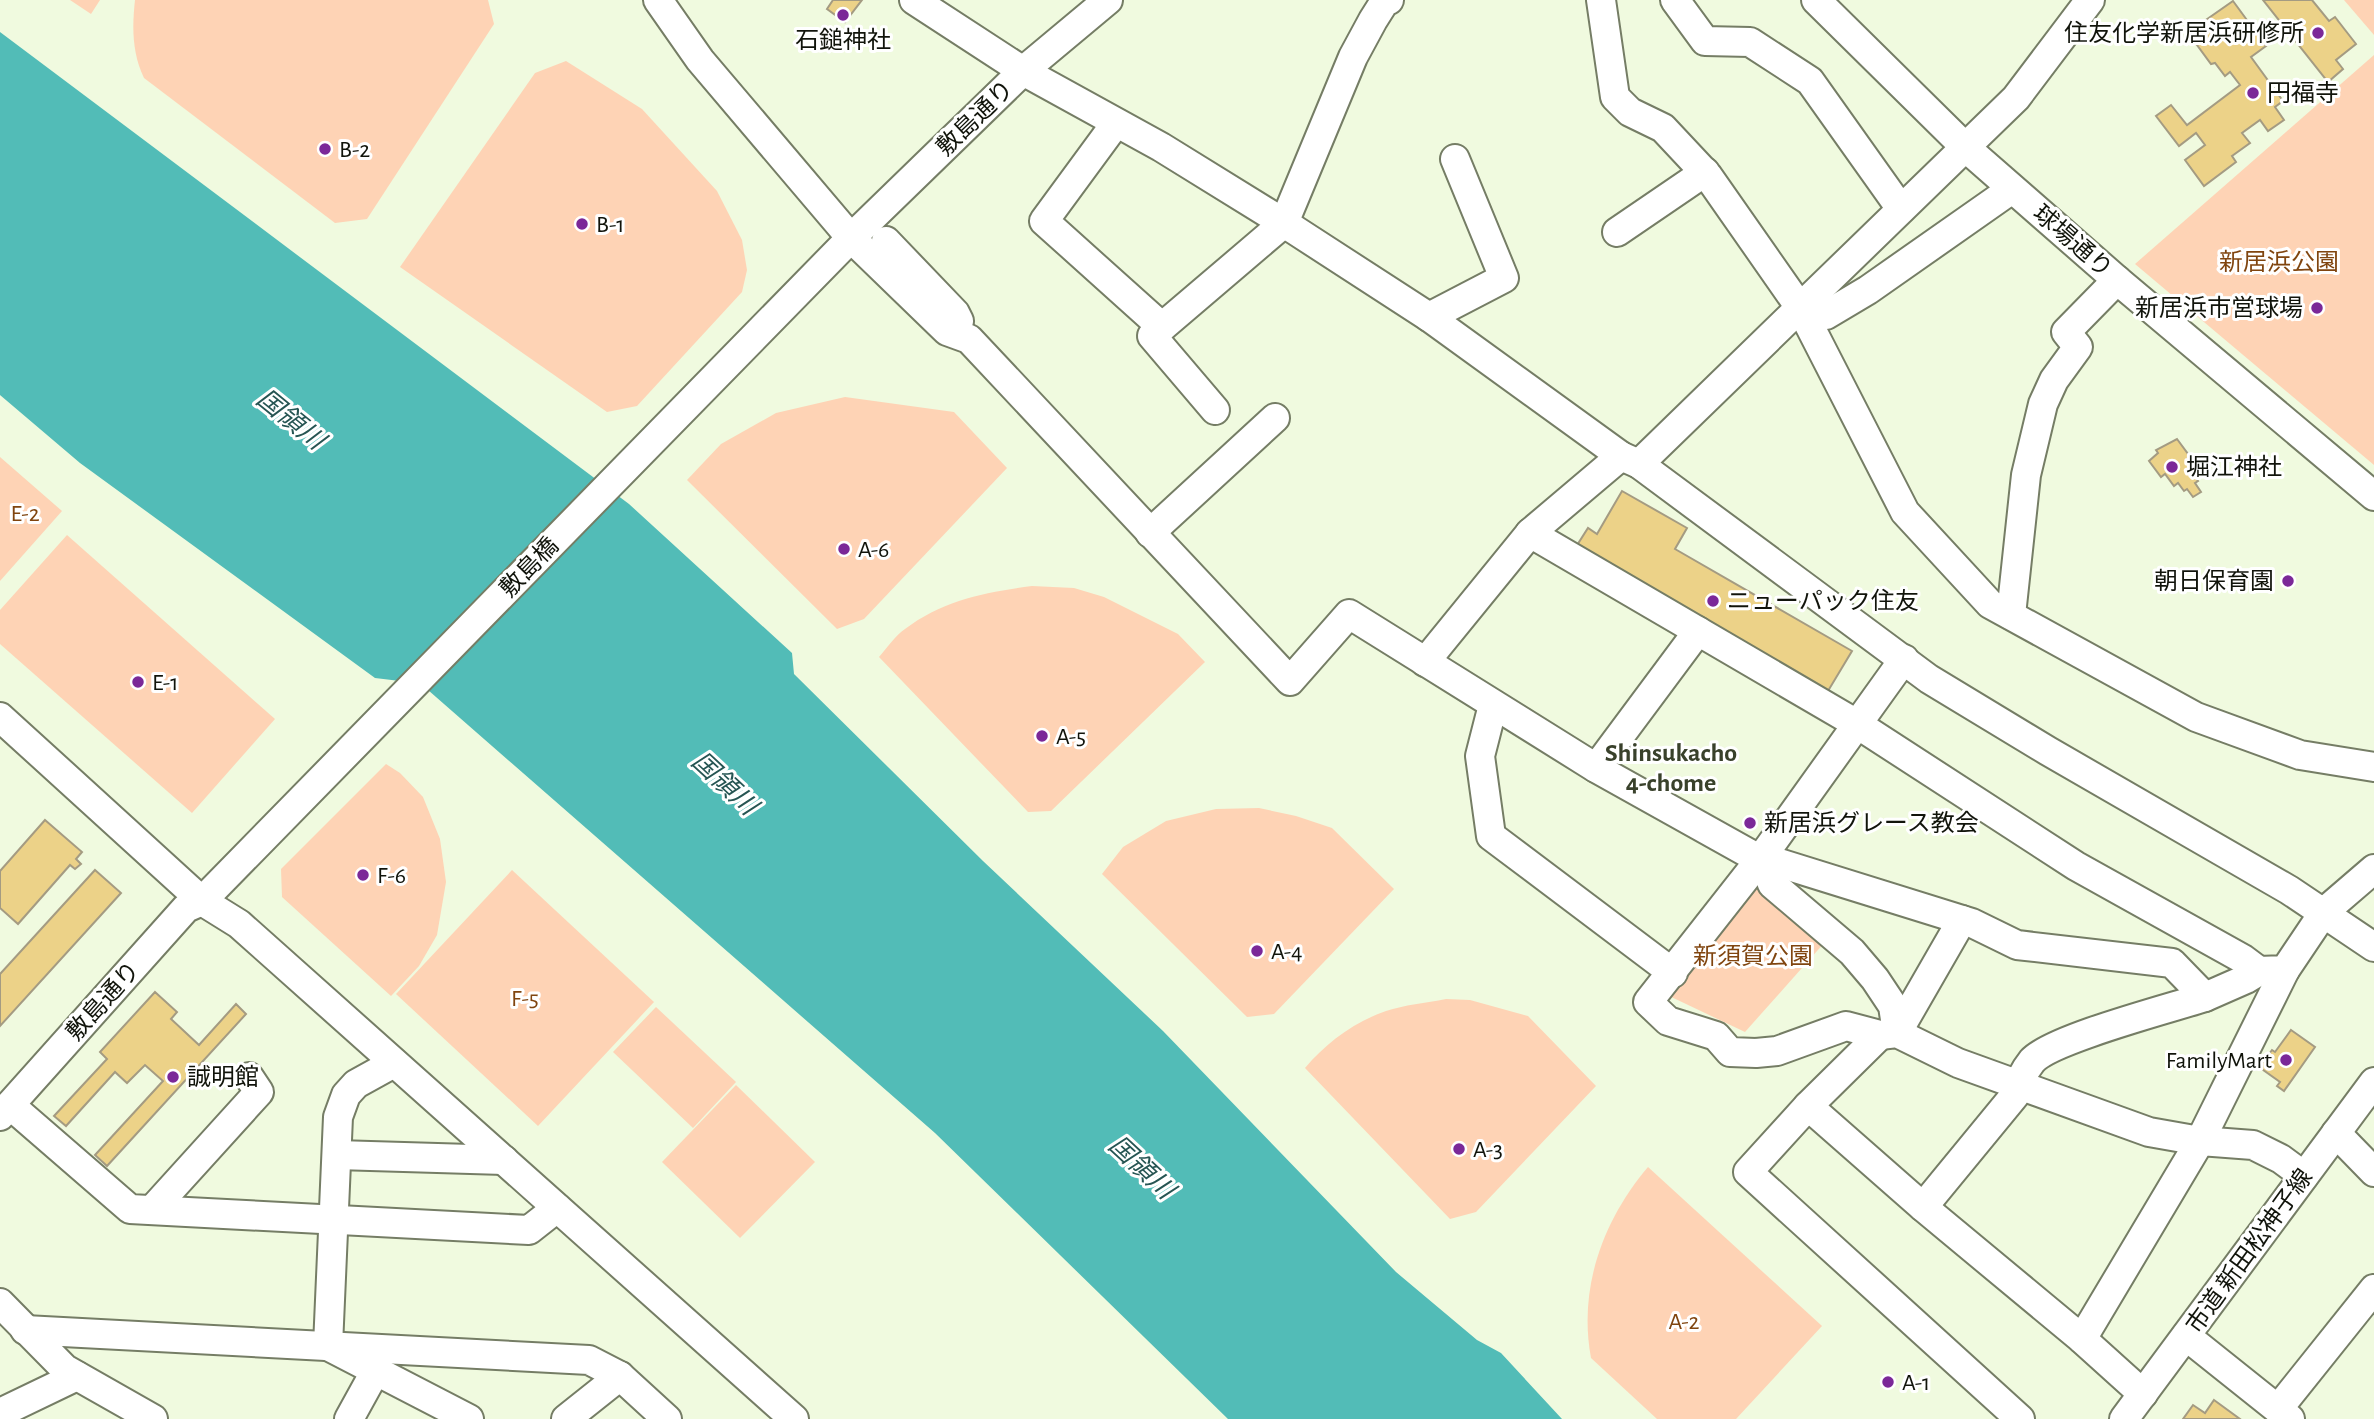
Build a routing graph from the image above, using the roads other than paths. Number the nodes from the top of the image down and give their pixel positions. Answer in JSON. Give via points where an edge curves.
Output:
{"nodes":[{"id":1,"x":658,"y":0,"type":"edge"},
{"id":2,"x":914,"y":0,"type":"edge"},
{"id":3,"x":1108,"y":0,"type":"edge"},
{"id":4,"x":1386,"y":0,"type":"edge"},
{"id":5,"x":1601,"y":0,"type":"edge"},
{"id":6,"x":1675,"y":0,"type":"edge"},
{"id":7,"x":1816,"y":0,"type":"edge"},
{"id":8,"x":2081,"y":4,"type":"edge"},
{"id":9,"x":1023,"y":71,"type":"junction"},
{"id":10,"x":1115,"y":123,"type":"junction"},
{"id":11,"x":1965,"y":147,"type":"junction"},
{"id":12,"x":1455,"y":159,"type":"dead end"},
{"id":13,"x":1705,"y":172,"type":"junction"},
{"id":14,"x":2012,"y":189,"type":"junction"},
{"id":15,"x":1901,"y":209,"type":"junction"},
{"id":16,"x":1284,"y":223,"type":"junction"},
{"id":17,"x":1617,"y":232,"type":"dead end"},
{"id":18,"x":849,"y":240,"type":"junction"},
{"id":19,"x":886,"y":241,"type":"dead end"},
{"id":20,"x":2117,"y":280,"type":"junction"},
{"id":21,"x":1804,"y":313,"type":"junction"},
{"id":22,"x":1429,"y":317,"type":"junction"},
{"id":23,"x":1162,"y":327,"type":"junction"},
{"id":24,"x":969,"y":339,"type":"junction"},
{"id":25,"x":1216,"y":410,"type":"dead end"},
{"id":26,"x":1275,"y":418,"type":"dead end"},
{"id":27,"x":1630,"y":460,"type":"junction"},
{"id":28,"x":2374,"y":496,"type":"edge"},
{"id":29,"x":1150,"y":533,"type":"junction"},
{"id":30,"x":1530,"y":533,"type":"junction"},
{"id":31,"x":2011,"y":615,"type":"junction"},
{"id":32,"x":1698,"y":631,"type":"junction"},
{"id":33,"x":1904,"y":659,"type":"junction"},
{"id":34,"x":1425,"y":662,"type":"junction"},
{"id":35,"x":1493,"y":705,"type":"junction"},
{"id":36,"x":0,"y":717,"type":"edge"},
{"id":37,"x":1857,"y":724,"type":"junction"},
{"id":38,"x":2374,"y":767,"type":"edge"},
{"id":39,"x":1596,"y":768,"type":"junction"},
{"id":40,"x":1762,"y":858,"type":"junction"},
{"id":41,"x":2374,"y":869,"type":"edge"},
{"id":42,"x":206,"y":896,"type":"junction"},
{"id":43,"x":2324,"y":912,"type":"junction"},
{"id":44,"x":1962,"y":920,"type":"junction"},
{"id":45,"x":2374,"y":947,"type":"edge"},
{"id":46,"x":2272,"y":971,"type":"junction"},
{"id":47,"x":1673,"y":973,"type":"junction"},
{"id":48,"x":2205,"y":997,"type":"junction"},
{"id":49,"x":1888,"y":1034,"type":"junction"},
{"id":50,"x":394,"y":1063,"type":"junction"},
{"id":51,"x":248,"y":1077,"type":"dead end"},
{"id":52,"x":2374,"y":1082,"type":"edge"},
{"id":53,"x":2018,"y":1085,"type":"junction"},
{"id":54,"x":1808,"y":1106,"type":"junction"},
{"id":55,"x":5,"y":1110,"type":"edge"},
{"id":56,"x":2336,"y":1133,"type":"junction"},
{"id":57,"x":2200,"y":1141,"type":"junction"},
{"id":58,"x":337,"y":1155,"type":"junction"},
{"id":59,"x":504,"y":1160,"type":"junction"},
{"id":60,"x":2374,"y":1172,"type":"edge"},
{"id":61,"x":2304,"y":1176,"type":"junction"},
{"id":62,"x":1923,"y":1207,"type":"junction"},
{"id":63,"x":557,"y":1208,"type":"junction"},
{"id":64,"x":152,"y":1210,"type":"junction"},
{"id":65,"x":332,"y":1220,"type":"junction"},
{"id":66,"x":2374,"y":1289,"type":"edge"},
{"id":67,"x":0,"y":1303,"type":"edge"},
{"id":68,"x":25,"y":1330,"type":"junction"},
{"id":69,"x":2186,"y":1336,"type":"junction"},
{"id":70,"x":2082,"y":1339,"type":"junction"},
{"id":71,"x":328,"y":1346,"type":"junction"},
{"id":72,"x":376,"y":1370,"type":"junction"},
{"id":73,"x":78,"y":1376,"type":"junction"},
{"id":74,"x":620,"y":1376,"type":"junction"},
{"id":75,"x":2143,"y":1394,"type":"junction"},
{"id":76,"x":33,"y":1410,"type":"edge"},
{"id":77,"x":441,"y":1412,"type":"edge"},
{"id":78,"x":0,"y":1413,"type":"edge"},
{"id":79,"x":135,"y":1414,"type":"edge"},
{"id":80,"x":2284,"y":1414,"type":"edge"},
{"id":81,"x":349,"y":1419,"type":"edge"},
{"id":82,"x":469,"y":1419,"type":"edge"},
{"id":83,"x":566,"y":1419,"type":"edge"},
{"id":84,"x":667,"y":1419,"type":"edge"},
{"id":85,"x":794,"y":1419,"type":"edge"},
{"id":86,"x":2020,"y":1419,"type":"edge"},
{"id":87,"x":2124,"y":1419,"type":"edge"}],
"edges":[{"from":1,"to":18,"type":"street","via":[[700,60]]},
{"from":2,"to":9,"type":"street"},
{"from":3,"to":9,"type":"street","name":"敷島通り"},
{"from":4,"to":16,"type":"street","via":[[1353,57]]},
{"from":5,"to":13,"type":"street","via":[[1615,97],[1630,112],[1663,128]]},
{"from":6,"to":15,"type":"street","via":[[1705,41],[1750,42],[1810,81]]},
{"from":7,"to":11,"type":"street","name":"球場通り"},
{"from":8,"to":11,"type":"street","via":[[2016,98]]},
{"from":9,"to":10,"type":"street"},
{"from":9,"to":18,"type":"street","name":"敷島通り"},
{"from":10,"to":16,"type":"street"},
{"from":10,"to":23,"type":"street","via":[[1044,221]]},
{"from":11,"to":14,"type":"street","name":"球場通り"},
{"from":11,"to":15,"type":"street"},
{"from":12,"to":22,"type":"street","via":[[1504,278]]},
{"from":13,"to":17,"type":"street"},
{"from":13,"to":21,"type":"street"},
{"from":14,"to":20,"type":"street","name":"球場通り"},
{"from":14,"to":21,"type":"street","via":[[1868,290],[1826,315]]},
{"from":15,"to":21,"type":"street"},
{"from":16,"to":22,"type":"street"},
{"from":16,"to":23,"type":"street"},
{"from":18,"to":24,"type":"street","via":[[947,331]]},
{"from":18,"to":42,"type":"street","name":"敷島橋"},
{"from":19,"to":24,"type":"street","via":[[955,313]]},
{"from":20,"to":28,"type":"street","name":"球場通り"},
{"from":20,"to":31,"type":"street","via":[[2066,332],[2078,347],[2043,404],[2026,475]]},
{"from":21,"to":27,"type":"street"},
{"from":21,"to":31,"type":"street","via":[[1905,512],[1990,604]]},
{"from":22,"to":27,"type":"street"},
{"from":23,"to":25,"type":"street","via":[[1152,336]]},
{"from":24,"to":29,"type":"street"},
{"from":26,"to":29,"type":"street"},
{"from":27,"to":30,"type":"street"},
{"from":27,"to":33,"type":"street"},
{"from":29,"to":34,"type":"street","via":[[1290,681],[1349,614]]},
{"from":30,"to":32,"type":"street"},
{"from":30,"to":34,"type":"street"},
{"from":31,"to":38,"type":"street","via":[[2196,717],[2300,755]]},
{"from":32,"to":37,"type":"street"},
{"from":32,"to":39,"type":"street"},
{"from":33,"to":37,"type":"street"},
{"from":33,"to":43,"type":"street","via":[[1992,717]]},
{"from":34,"to":35,"type":"street"},
{"from":35,"to":39,"type":"street"},
{"from":35,"to":47,"type":"street","via":[[1480,756],[1491,835]]},
{"from":36,"to":42,"type":"street"},
{"from":37,"to":40,"type":"street"},
{"from":37,"to":46,"type":"street","via":[[2076,866]]},
{"from":39,"to":40,"type":"street"},
{"from":40,"to":44,"type":"street"},
{"from":40,"to":47,"type":"street"},
{"from":40,"to":49,"type":"street","via":[[1772,884],[1852,952],[1875,979],[1893,1006]]},
{"from":41,"to":43,"type":"street"},
{"from":42,"to":50,"type":"street"},
{"from":42,"to":55,"type":"street","name":"敷島通り","via":[[186,908]]},
{"from":43,"to":45,"type":"street"},
{"from":43,"to":46,"type":"street"},
{"from":44,"to":48,"type":"street","via":[[2017,945],[2172,963]]},
{"from":44,"to":49,"type":"street"},
{"from":46,"to":48,"type":"street"},
{"from":46,"to":57,"type":"street"},
{"from":47,"to":49,"type":"street","via":[[1648,1002],[1668,1021],[1716,1036],[1730,1052],[1777,1051],[1846,1027]]},
{"from":48,"to":53,"type":"street","via":[[2066,1041],[2033,1060]]},
{"from":49,"to":53,"type":"street"},
{"from":49,"to":54,"type":"street"},
{"from":50,"to":58,"type":"street","via":[[356,1084],[346,1095],[338,1117]]},
{"from":50,"to":59,"type":"street"},
{"from":51,"to":64,"type":"street","via":[[259,1092]]},
{"from":52,"to":56,"type":"street","name":"市道 新田松神子線"},
{"from":53,"to":57,"type":"street","via":[[2149,1132]]},
{"from":53,"to":62,"type":"street","via":[[2015,1095]]},
{"from":54,"to":62,"type":"street"},
{"from":54,"to":86,"type":"street","via":[[1748,1172]]},
{"from":55,"to":64,"type":"street","via":[[130,1209]]},
{"from":56,"to":60,"type":"street"},
{"from":56,"to":61,"type":"street","name":"市道 新田松神子線"},
{"from":57,"to":61,"type":"street","via":[[2253,1145]]},
{"from":57,"to":70,"type":"street"},
{"from":58,"to":59,"type":"street"},
{"from":58,"to":65,"type":"street"},
{"from":59,"to":63,"type":"street"},
{"from":61,"to":69,"type":"street","name":"市道 新田松神子線"},
{"from":62,"to":70,"type":"street"},
{"from":63,"to":65,"type":"street","via":[[529,1230]]},
{"from":63,"to":85,"type":"street"},
{"from":64,"to":65,"type":"street"},
{"from":65,"to":71,"type":"street"},
{"from":66,"to":80,"type":"street"},
{"from":67,"to":68,"type":"street"},
{"from":68,"to":71,"type":"street"},
{"from":68,"to":73,"type":"street"},
{"from":69,"to":75,"type":"street","name":"市道 新田松神子線"},
{"from":69,"to":80,"type":"street"},
{"from":70,"to":75,"type":"street"},
{"from":71,"to":72,"type":"street"},
{"from":71,"to":74,"type":"street","via":[[589,1360]]},
{"from":72,"to":77,"type":"street"},
{"from":72,"to":81,"type":"street"},
{"from":73,"to":76,"type":"street"},
{"from":73,"to":79,"type":"street"},
{"from":74,"to":83,"type":"street"},
{"from":74,"to":84,"type":"street"},
{"from":75,"to":87,"type":"street","name":"市道 新田松神子線"},
{"from":76,"to":78,"type":"street"},
{"from":77,"to":82,"type":"street"}]}
